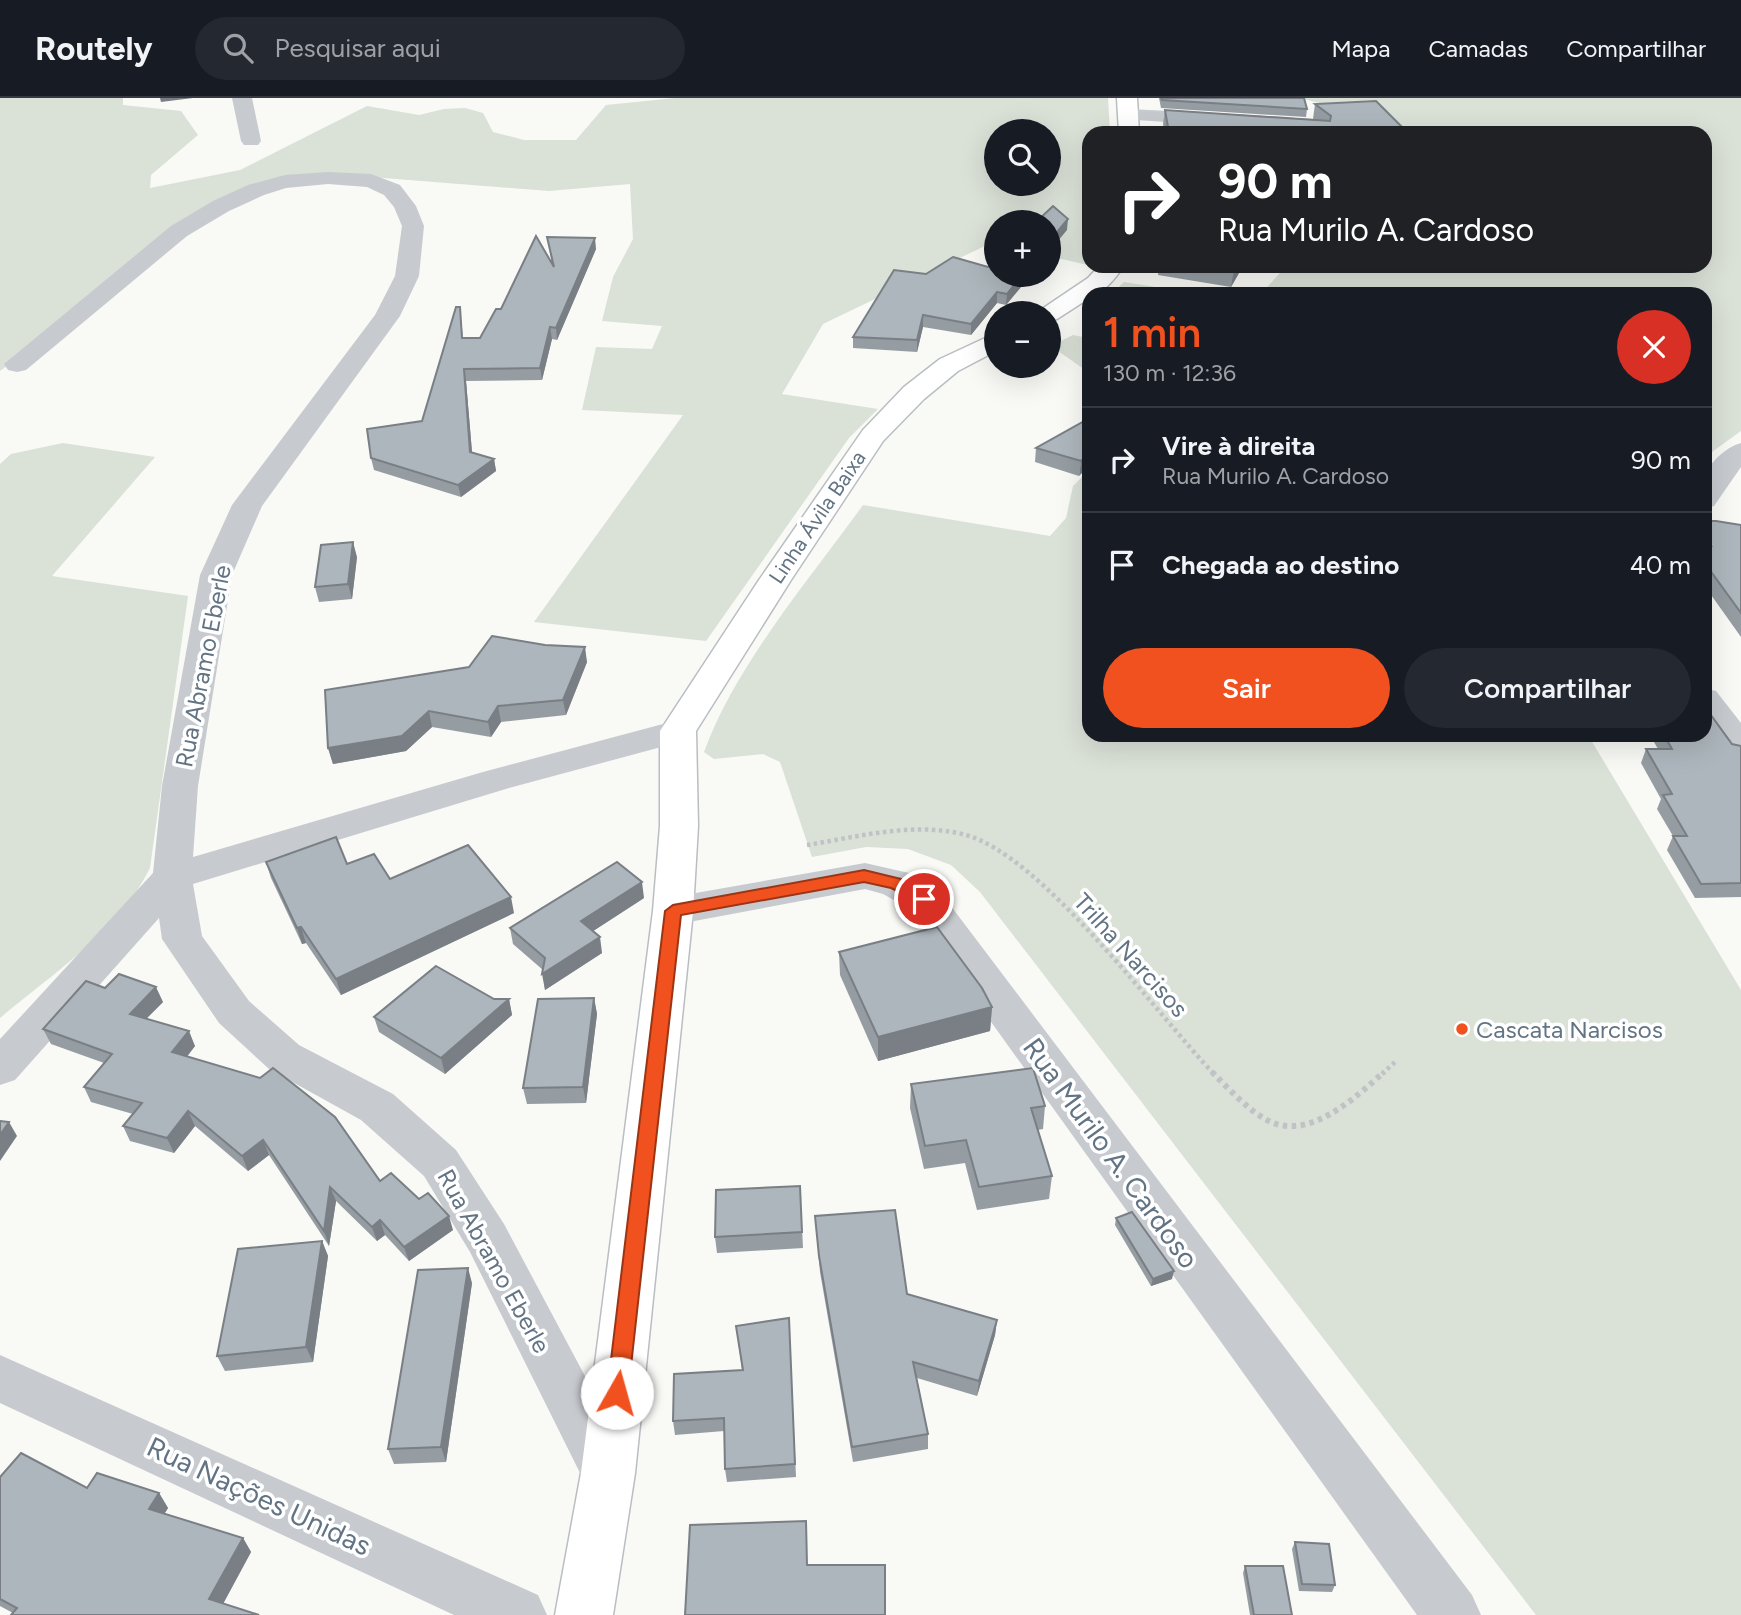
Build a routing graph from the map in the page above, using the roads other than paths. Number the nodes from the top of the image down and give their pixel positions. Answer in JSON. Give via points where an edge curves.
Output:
{"nodes":[{"id":1,"x":242,"y":98,"type":"edge"},
{"id":2,"x":1128,"y":115,"type":"edge"},
{"id":3,"x":1306,"y":126,"type":"edge"},
{"id":4,"x":251,"y":141,"type":"dead end"},
{"id":5,"x":1106,"y":273,"type":"edge"},
{"id":6,"x":1091,"y":287,"type":"edge"},
{"id":7,"x":1082,"y":292,"type":"edge"},
{"id":8,"x":1061,"y":306,"type":"edge"},
{"id":9,"x":984,"y":347,"type":"edge"},
{"id":10,"x":17,"y":364,"type":"dead end"},
{"id":11,"x":1741,"y":452,"type":"edge"},
{"id":12,"x":1712,"y":508,"type":"edge"},
{"id":13,"x":1712,"y":709,"type":"edge"},
{"id":14,"x":678,"y":731,"type":"junction"},
{"id":15,"x":1741,"y":748,"type":"edge"},
{"id":16,"x":172,"y":877,"type":"junction"},
{"id":17,"x":673,"y":911,"type":"junction"},
{"id":18,"x":0,"y":1068,"type":"edge"},
{"id":19,"x":0,"y":1378,"type":"edge"},
{"id":20,"x":608,"y":1473,"type":"junction"},
{"id":21,"x":518,"y":1615,"type":"edge"},
{"id":22,"x":584,"y":1615,"type":"edge"},
{"id":23,"x":1452,"y":1615,"type":"edge"}],
"edges":[{"from":1,"to":4,"type":"street"},
{"from":2,"to":3,"type":"street"},
{"from":5,"to":6,"type":"street"},
{"from":7,"to":8,"type":"street"},
{"from":9,"to":14,"type":"street","name":"Linha Ávila Baixa","via":[[949,365],[914,393],[873,436]]},
{"from":10,"to":16,"type":"street","name":"Rua Abramo Eberle","via":[[179,231],[256,190],[328,178],[371,181],[392,190],[413,226],[407,276],[387,316],[247,505],[216,575],[180,786]]},
{"from":11,"to":12,"type":"street","via":[[1732,460]]},
{"from":13,"to":15,"type":"street"},
{"from":14,"to":16,"type":"street"},
{"from":14,"to":17,"type":"street"},
{"from":16,"to":18,"type":"street"},
{"from":16,"to":20,"type":"street","name":"Rua Abramo Eberle","via":[[183,939],[234,1012],[284,1057],[377,1107],[440,1163],[487,1238]]},
{"from":17,"to":20,"type":"street"},
{"from":17,"to":23,"type":"street","name":"Rua Murilo A. Cardoso","via":[[864,876],[895,883],[924,899]]},
{"from":19,"to":21,"type":"street","name":"Rua Nações Unidas"},
{"from":20,"to":22,"type":"street"}]}
